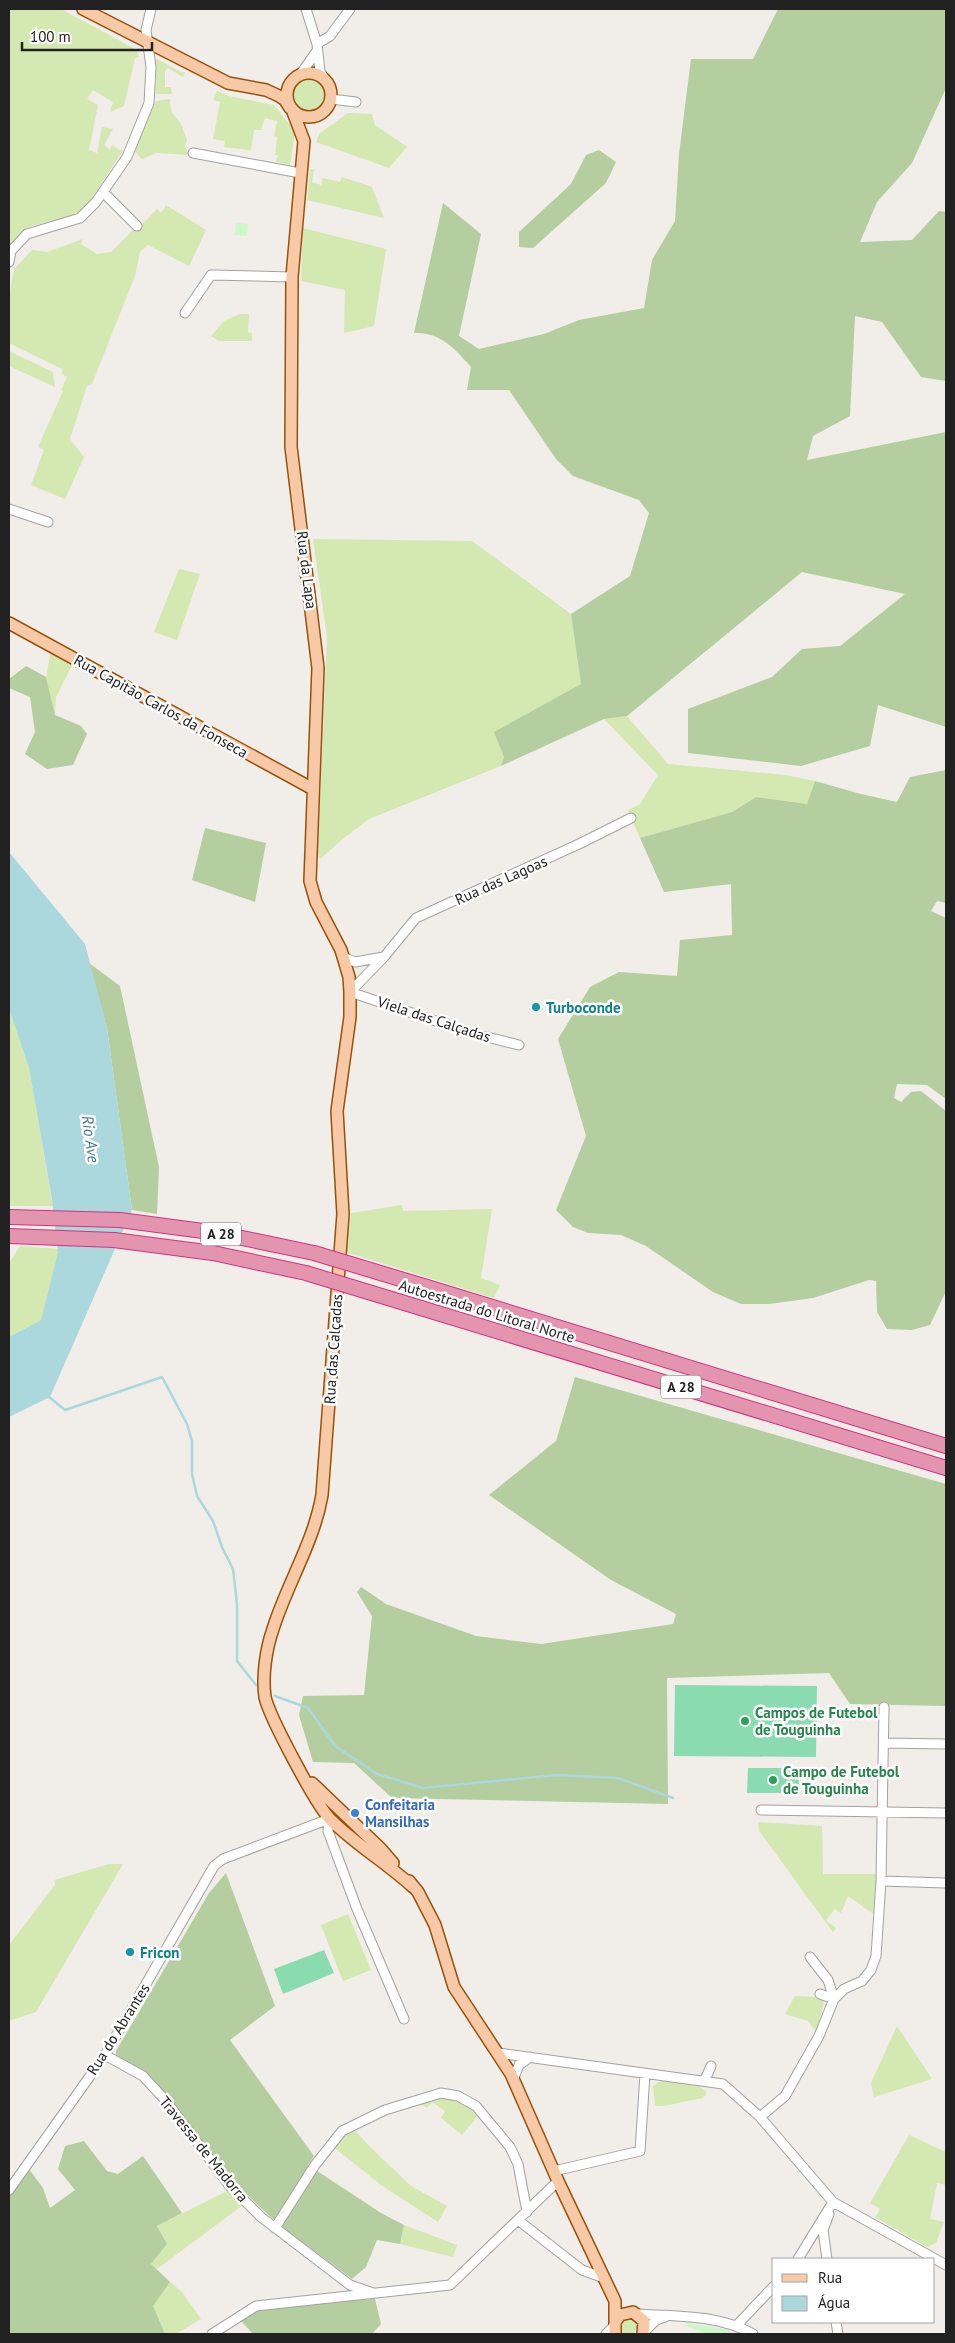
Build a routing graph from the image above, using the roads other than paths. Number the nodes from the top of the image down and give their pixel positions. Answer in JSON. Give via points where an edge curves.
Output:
{"nodes":[{"id":1,"x":83,"y":9,"type":"edge"},
{"id":2,"x":151,"y":9,"type":"edge"},
{"id":3,"x":306,"y":9,"type":"edge"},
{"id":4,"x":350,"y":9,"type":"edge"},
{"id":5,"x":147,"y":42,"type":"junction"},
{"id":6,"x":316,"y":48,"type":"junction"},
{"id":7,"x":297,"y":77,"type":"junction"},
{"id":8,"x":325,"y":80,"type":"junction"},
{"id":9,"x":266,"y":90,"type":"junction"},
{"id":10,"x":331,"y":99,"type":"junction"},
{"id":11,"x":356,"y":102,"type":"dead end"},
{"id":12,"x":292,"y":110,"type":"junction"},
{"id":13,"x":320,"y":115,"type":"junction"},
{"id":14,"x":304,"y":141,"type":"junction"},
{"id":15,"x":193,"y":153,"type":"dead end"},
{"id":16,"x":300,"y":173,"type":"junction"},
{"id":17,"x":103,"y":192,"type":"junction"},
{"id":18,"x":137,"y":226,"type":"dead end"},
{"id":19,"x":10,"y":252,"type":"edge"},
{"id":20,"x":9,"y":262,"type":"edge"},
{"id":21,"x":292,"y":277,"type":"junction"},
{"id":22,"x":185,"y":313,"type":"dead end"},
{"id":23,"x":9,"y":509,"type":"edge"},
{"id":24,"x":48,"y":522,"type":"dead end"},
{"id":25,"x":9,"y":623,"type":"edge"},
{"id":26,"x":313,"y":790,"type":"junction"},
{"id":27,"x":630,"y":818,"type":"dead end"},
{"id":28,"x":343,"y":957,"type":"junction"},
{"id":29,"x":384,"y":957,"type":"junction"},
{"id":30,"x":350,"y":992,"type":"junction"},
{"id":31,"x":519,"y":1045,"type":"dead end"},
{"id":32,"x":9,"y":1217,"type":"edge"},
{"id":33,"x":9,"y":1236,"type":"edge"},
{"id":34,"x":946,"y":1446,"type":"edge"},
{"id":35,"x":946,"y":1468,"type":"edge"},
{"id":36,"x":884,"y":1707,"type":"dead end"},
{"id":37,"x":884,"y":1743,"type":"junction"},
{"id":38,"x":946,"y":1744,"type":"edge"},
{"id":39,"x":303,"y":1775,"type":"junction"},
{"id":40,"x":339,"y":1809,"type":"junction"},
{"id":41,"x":761,"y":1810,"type":"dead end"},
{"id":42,"x":881,"y":1812,"type":"junction"},
{"id":43,"x":946,"y":1813,"type":"edge"},
{"id":44,"x":329,"y":1819,"type":"junction"},
{"id":45,"x":881,"y":1881,"type":"junction"},
{"id":46,"x":946,"y":1882,"type":"edge"},
{"id":47,"x":414,"y":1887,"type":"junction"},
{"id":48,"x":810,"y":1957,"type":"dead end"},
{"id":49,"x":820,"y":1994,"type":"dead end"},
{"id":50,"x":834,"y":1999,"type":"junction"},
{"id":51,"x":404,"y":2019,"type":"dead end"},
{"id":52,"x":498,"y":2053,"type":"junction"},
{"id":53,"x":105,"y":2054,"type":"junction"},
{"id":54,"x":530,"y":2057,"type":"junction"},
{"id":55,"x":711,"y":2066,"type":"dead end"},
{"id":56,"x":645,"y":2074,"type":"junction"},
{"id":57,"x":513,"y":2080,"type":"junction"},
{"id":58,"x":705,"y":2080,"type":"junction"},
{"id":59,"x":760,"y":2117,"type":"junction"},
{"id":60,"x":556,"y":2176,"type":"junction"},
{"id":61,"x":9,"y":2190,"type":"edge"},
{"id":62,"x":833,"y":2202,"type":"junction"},
{"id":63,"x":527,"y":2212,"type":"junction"},
{"id":64,"x":518,"y":2220,"type":"junction"},
{"id":65,"x":275,"y":2228,"type":"junction"},
{"id":66,"x":799,"y":2258,"type":"edge"},
{"id":67,"x":827,"y":2258,"type":"edge"},
{"id":68,"x":933,"y":2258,"type":"edge"},
{"id":69,"x":935,"y":2259,"type":"edge"},
{"id":70,"x":946,"y":2265,"type":"edge"},
{"id":71,"x":604,"y":2278,"type":"junction"},
{"id":72,"x":772,"y":2288,"type":"edge"},
{"id":73,"x":376,"y":2294,"type":"junction"},
{"id":74,"x":615,"y":2301,"type":"junction"},
{"id":75,"x":636,"y":2313,"type":"junction"},
{"id":76,"x":668,"y":2317,"type":"junction"},
{"id":77,"x":737,"y":2325,"type":"junction"},
{"id":78,"x":612,"y":2329,"type":"edge"},
{"id":79,"x":644,"y":2333,"type":"edge"},
{"id":80,"x":212,"y":2334,"type":"edge"},
{"id":81,"x":753,"y":2334,"type":"edge"}],
"edges":[{"from":1,"to":5,"type":"main road"},
{"from":2,"to":5,"type":"street"},
{"from":3,"to":6,"type":"street"},
{"from":4,"to":6,"type":"street","via":[[330,36]]},
{"from":5,"to":9,"type":"main road","via":[[228,83]]},
{"from":5,"to":17,"type":"street","via":[[151,67],[149,103],[127,158]]},
{"from":6,"to":7,"type":"street"},
{"from":6,"to":8,"type":"street"},
{"from":7,"to":8,"type":"main road","via":[[314,74]]},
{"from":7,"to":9,"type":"main road","via":[[279,88]]},
{"from":7,"to":12,"type":"main road","via":[[286,96]]},
{"from":8,"to":10,"type":"main road"},
{"from":9,"to":12,"type":"main road","via":[[285,100]]},
{"from":10,"to":11,"type":"street"},
{"from":10,"to":13,"type":"main road"},
{"from":12,"to":13,"type":"main road","via":[[307,118]]},
{"from":12,"to":14,"type":"main road","name":"Rua da Lapa"},
{"from":13,"to":14,"type":"main road","name":"Rua da Lapa"},
{"from":14,"to":16,"type":"main road","name":"Rua da Lapa"},
{"from":15,"to":16,"type":"street"},
{"from":16,"to":21,"type":"main road","name":"Rua da Lapa"},
{"from":17,"to":18,"type":"street"},
{"from":17,"to":19,"type":"street","via":[[80,218],[27,234]]},
{"from":19,"to":20,"type":"street"},
{"from":21,"to":22,"type":"street","via":[[212,275]]},
{"from":21,"to":26,"type":"main road","name":"Rua da Lapa","via":[[291,447],[318,668]]},
{"from":23,"to":24,"type":"street"},
{"from":25,"to":26,"type":"main road","name":"Rua Capitão Carlos da Fonseca"},
{"from":26,"to":28,"type":"main road","name":"Rua da Lapa","via":[[310,881],[316,902]]},
{"from":27,"to":29,"type":"street","name":"Rua das Lagoas","via":[[416,918]]},
{"from":28,"to":29,"type":"street","via":[[355,962]]},
{"from":28,"to":30,"type":"main road","name":"Rua da Lapa"},
{"from":29,"to":30,"type":"street","name":"Rua das Lagoas"},
{"from":30,"to":31,"type":"street","name":"Viela das Calçadas","via":[[471,1033]]},
{"from":30,"to":39,"type":"main road","name":"Rua das Calçadas","via":[[350,1018],[337,1111],[343,1214],[322,1495],[319,1516],[284,1596],[265,1664],[265,1697],[274,1722]]},
{"from":32,"to":34,"type":"highway","name":"Autoestrada do Litoral Norte","number":"A 28","bridge":true,"via":[[120,1220],[218,1233],[314,1253]]},
{"from":33,"to":35,"type":"highway","name":"Autoestrada do Litoral Norte","number":"A 28","bridge":true,"via":[[114,1240],[213,1253],[306,1273]]},
{"from":36,"to":37,"type":"street"},
{"from":37,"to":38,"type":"street"},
{"from":37,"to":42,"type":"street"},
{"from":39,"to":40,"type":"main road"},
{"from":39,"to":44,"type":"main road","name":"Rua das Calçadas"},
{"from":40,"to":44,"type":"main road"},
{"from":40,"to":47,"type":"main road","via":[[381,1849]]},
{"from":41,"to":42,"type":"street"},
{"from":42,"to":43,"type":"street"},
{"from":42,"to":45,"type":"street"},
{"from":44,"to":47,"type":"main road"},
{"from":44,"to":51,"type":"street","via":[[328,1831],[344,1874]]},
{"from":44,"to":53,"type":"street","name":"Rua do Abrantes","via":[[223,1859],[214,1866]]},
{"from":45,"to":46,"type":"street"},
{"from":45,"to":50,"type":"street","via":[[876,1956],[871,1970],[862,1981],[844,1989]]},
{"from":47,"to":52,"type":"main road","via":[[435,1925],[454,1987]]},
{"from":48,"to":50,"type":"street","via":[[828,1980]]},
{"from":49,"to":50,"type":"street"},
{"from":50,"to":59,"type":"street","via":[[819,2036],[784,2096]]},
{"from":52,"to":54,"type":"street"},
{"from":52,"to":57,"type":"main road"},
{"from":53,"to":61,"type":"street","name":"Rua do Abrantes"},
{"from":53,"to":65,"type":"street","name":"Travessa de Madorra","via":[[143,2076],[229,2184]]},
{"from":54,"to":56,"type":"street"},
{"from":54,"to":57,"type":"street","via":[[519,2065]]},
{"from":55,"to":58,"type":"street"},
{"from":56,"to":58,"type":"street"},
{"from":56,"to":60,"type":"street","via":[[640,2151]]},
{"from":57,"to":60,"type":"main road"},
{"from":58,"to":59,"type":"street","via":[[723,2084]]},
{"from":59,"to":62,"type":"street"},
{"from":60,"to":63,"type":"street"},
{"from":60,"to":71,"type":"main road"},
{"from":62,"to":66,"type":"street"},
{"from":62,"to":67,"type":"street","via":[[823,2230]]},
{"from":62,"to":68,"type":"street"},
{"from":63,"to":64,"type":"street"},
{"from":63,"to":65,"type":"street","via":[[518,2164],[510,2147],[476,2106],[458,2096],[441,2093],[385,2110],[342,2131],[314,2165]]},
{"from":64,"to":71,"type":"street","via":[[582,2270]]},
{"from":64,"to":73,"type":"street","via":[[450,2285]]},
{"from":65,"to":73,"type":"street","name":"Travessa de Madorra","via":[[350,2285]]},
{"from":69,"to":70,"type":"street"},
{"from":71,"to":74,"type":"main road"},
{"from":72,"to":77,"type":"street"},
{"from":73,"to":80,"type":"street","via":[[256,2306]]},
{"from":74,"to":75,"type":"main road"},
{"from":74,"to":78,"type":"main road"},
{"from":75,"to":76,"type":"street"},
{"from":75,"to":78,"type":"main road","via":[[620,2315]]},
{"from":75,"to":79,"type":"main road","via":[[644,2321]]},
{"from":76,"to":77,"type":"street","via":[[689,2316]]},
{"from":76,"to":79,"type":"street","via":[[656,2320]]},
{"from":77,"to":81,"type":"street"}]}
